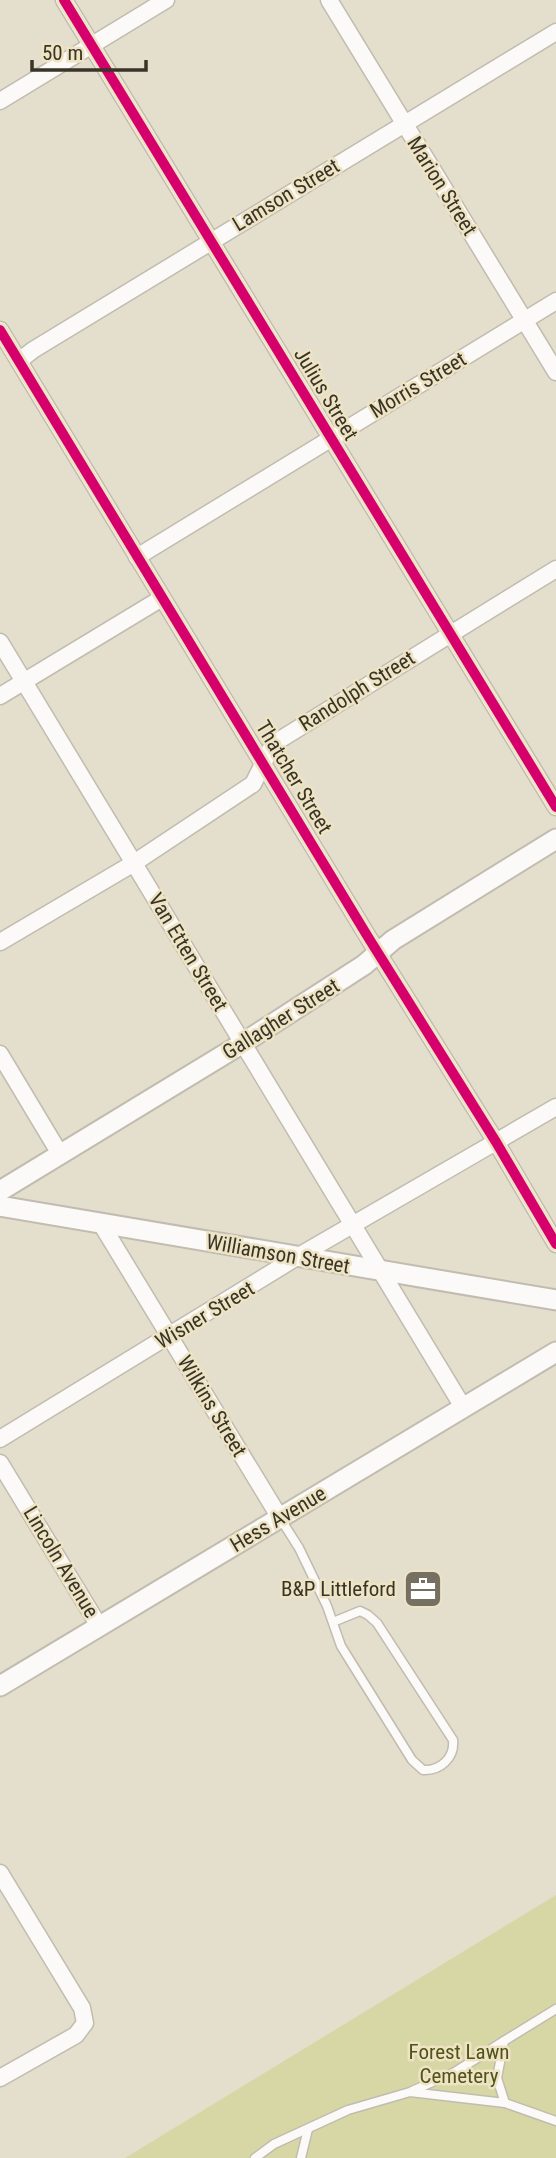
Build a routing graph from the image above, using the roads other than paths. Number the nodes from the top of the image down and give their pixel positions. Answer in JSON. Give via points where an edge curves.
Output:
{"nodes":[{"id":1,"x":64,"y":0,"type":"edge"},
{"id":2,"x":166,"y":0,"type":"edge"},
{"id":3,"x":329,"y":0,"type":"edge"},
{"id":4,"x":556,"y":32,"type":"edge"},
{"id":5,"x":92,"y":45,"type":"junction"},
{"id":6,"x":0,"y":101,"type":"edge"},
{"id":7,"x":404,"y":124,"type":"junction"},
{"id":8,"x":210,"y":241,"type":"junction"},
{"id":9,"x":556,"y":301,"type":"edge"},
{"id":10,"x":525,"y":320,"type":"junction"},
{"id":11,"x":0,"y":330,"type":"edge"},
{"id":12,"x":19,"y":361,"type":"junction"},
{"id":13,"x":556,"y":372,"type":"edge"},
{"id":14,"x":330,"y":438,"type":"junction"},
{"id":15,"x":137,"y":557,"type":"junction"},
{"id":16,"x":556,"y":569,"type":"edge"},
{"id":17,"x":162,"y":598,"type":"junction"},
{"id":18,"x":450,"y":633,"type":"junction"},
{"id":19,"x":0,"y":642,"type":"edge"},
{"id":20,"x":24,"y":682,"type":"junction"},
{"id":21,"x":0,"y":696,"type":"edge"},
{"id":22,"x":264,"y":765,"type":"junction"},
{"id":23,"x":556,"y":807,"type":"edge"},
{"id":24,"x":556,"y":839,"type":"edge"},
{"id":25,"x":134,"y":863,"type":"junction"},
{"id":26,"x":0,"y":942,"type":"edge"},
{"id":27,"x":379,"y":954,"type":"junction"},
{"id":28,"x":243,"y":1043,"type":"junction"},
{"id":29,"x":0,"y":1054,"type":"edge"},
{"id":30,"x":556,"y":1107,"type":"edge"},
{"id":31,"x":496,"y":1142,"type":"junction"},
{"id":32,"x":60,"y":1154,"type":"junction"},
{"id":33,"x":0,"y":1191,"type":"edge"},
{"id":34,"x":0,"y":1206,"type":"edge"},
{"id":35,"x":100,"y":1222,"type":"junction"},
{"id":36,"x":352,"y":1225,"type":"junction"},
{"id":37,"x":556,"y":1244,"type":"edge"},
{"id":38,"x":296,"y":1257,"type":"junction"},
{"id":39,"x":382,"y":1271,"type":"junction"},
{"id":40,"x":556,"y":1300,"type":"edge"},
{"id":41,"x":170,"y":1336,"type":"junction"},
{"id":42,"x":556,"y":1352,"type":"edge"},
{"id":43,"x":463,"y":1407,"type":"junction"},
{"id":44,"x":0,"y":1439,"type":"edge"},
{"id":45,"x":0,"y":1462,"type":"edge"},
{"id":46,"x":281,"y":1518,"type":"junction"},
{"id":47,"x":333,"y":1622,"type":"junction"},
{"id":48,"x":99,"y":1626,"type":"junction"},
{"id":49,"x":0,"y":1686,"type":"edge"},
{"id":50,"x":0,"y":1873,"type":"edge"},
{"id":51,"x":556,"y":2009,"type":"edge"},
{"id":52,"x":504,"y":2041,"type":"junction"},
{"id":53,"x":0,"y":2078,"type":"edge"},
{"id":54,"x":410,"y":2092,"type":"junction"},
{"id":55,"x":505,"y":2103,"type":"junction"},
{"id":56,"x":556,"y":2121,"type":"edge"},
{"id":57,"x":308,"y":2129,"type":"junction"},
{"id":58,"x":255,"y":2158,"type":"edge"},
{"id":59,"x":301,"y":2158,"type":"edge"}],
"edges":[{"from":1,"to":5,"type":"street","name":"Julius Street"},
{"from":2,"to":5,"type":"street"},
{"from":3,"to":7,"type":"street","name":"Marion Street"},
{"from":4,"to":7,"type":"street","name":"Lamson Street"},
{"from":5,"to":6,"type":"street"},
{"from":5,"to":8,"type":"street","name":"Julius Street"},
{"from":7,"to":8,"type":"street","name":"Lamson Street"},
{"from":7,"to":10,"type":"street","name":"Marion Street"},
{"from":8,"to":12,"type":"street","name":"Lamson Street"},
{"from":8,"to":14,"type":"street","name":"Julius Street"},
{"from":9,"to":10,"type":"street","name":"Morris Street"},
{"from":10,"to":13,"type":"street","name":"Marion Street"},
{"from":10,"to":14,"type":"street","name":"Morris Street"},
{"from":11,"to":12,"type":"street","name":"Thatcher Street"},
{"from":12,"to":15,"type":"street","name":"Thatcher Street"},
{"from":14,"to":15,"type":"street","name":"Morris Street"},
{"from":14,"to":18,"type":"street","name":"Julius Street"},
{"from":15,"to":17,"type":"street","name":"Thatcher Street"},
{"from":16,"to":18,"type":"street","name":"Randolph Street"},
{"from":17,"to":20,"type":"street"},
{"from":17,"to":22,"type":"street","name":"Thatcher Street"},
{"from":18,"to":22,"type":"street","name":"Randolph Street","via":[[273,744]]},
{"from":18,"to":23,"type":"street","name":"Julius Street"},
{"from":19,"to":20,"type":"street","name":"Van Etten Street"},
{"from":20,"to":21,"type":"street"},
{"from":20,"to":25,"type":"street","name":"Van Etten Street"},
{"from":22,"to":25,"type":"street","name":"Randolph Street","via":[[253,784]]},
{"from":22,"to":27,"type":"street","name":"Thatcher Street"},
{"from":24,"to":27,"type":"street","name":"Gallagher Street","via":[[393,940]]},
{"from":25,"to":26,"type":"street","name":"Randolph Street"},
{"from":25,"to":28,"type":"street","name":"Van Etten Street"},
{"from":27,"to":28,"type":"street","name":"Gallagher Street"},
{"from":27,"to":31,"type":"street","name":"Thatcher Street"},
{"from":28,"to":32,"type":"street","name":"Gallagher Street"},
{"from":28,"to":36,"type":"street","name":"Van Etten Street"},
{"from":29,"to":32,"type":"street"},
{"from":30,"to":31,"type":"street","name":"Wisner Street"},
{"from":31,"to":36,"type":"street","name":"Wisner Street"},
{"from":31,"to":37,"type":"street","name":"Thatcher Street"},
{"from":32,"to":33,"type":"street","name":"Gallagher Street"},
{"from":34,"to":35,"type":"street","name":"Williamson Street"},
{"from":35,"to":38,"type":"street","name":"Williamson Street"},
{"from":35,"to":41,"type":"street","name":"Wilkins Street"},
{"from":36,"to":38,"type":"street","name":"Wisner Street"},
{"from":36,"to":39,"type":"street","name":"Van Etten Street"},
{"from":38,"to":39,"type":"street","name":"Williamson Street"},
{"from":38,"to":41,"type":"street","name":"Wisner Street"},
{"from":39,"to":40,"type":"street","name":"Williamson Street"},
{"from":39,"to":43,"type":"street","name":"Van Etten Street"},
{"from":41,"to":44,"type":"street","name":"Wisner Street"},
{"from":41,"to":46,"type":"street","name":"Wilkins Street"},
{"from":42,"to":43,"type":"street","name":"Hess Avenue"},
{"from":43,"to":46,"type":"street","name":"Hess Avenue"},
{"from":45,"to":48,"type":"street","name":"Lincoln Avenue"},
{"from":46,"to":47,"type":"lane"},
{"from":46,"to":48,"type":"street","name":"Hess Avenue"},
{"from":47,"to":47,"type":"lane","via":[[341,1646],[412,1760],[423,1770],[441,1766],[452,1755],[453,1740],[377,1623],[360,1611]]},
{"from":48,"to":49,"type":"street","name":"Hess Avenue"},
{"from":50,"to":53,"type":"street","via":[[82,2008],[85,2023],[76,2035]]},
{"from":51,"to":52,"type":"lane"},
{"from":52,"to":54,"type":"lane","via":[[455,2072]]},
{"from":52,"to":55,"type":"lane","via":[[497,2078]]},
{"from":54,"to":55,"type":"lane"},
{"from":54,"to":57,"type":"lane","via":[[348,2110]]},
{"from":55,"to":56,"type":"lane"},
{"from":57,"to":58,"type":"lane"},
{"from":57,"to":59,"type":"lane"}]}
